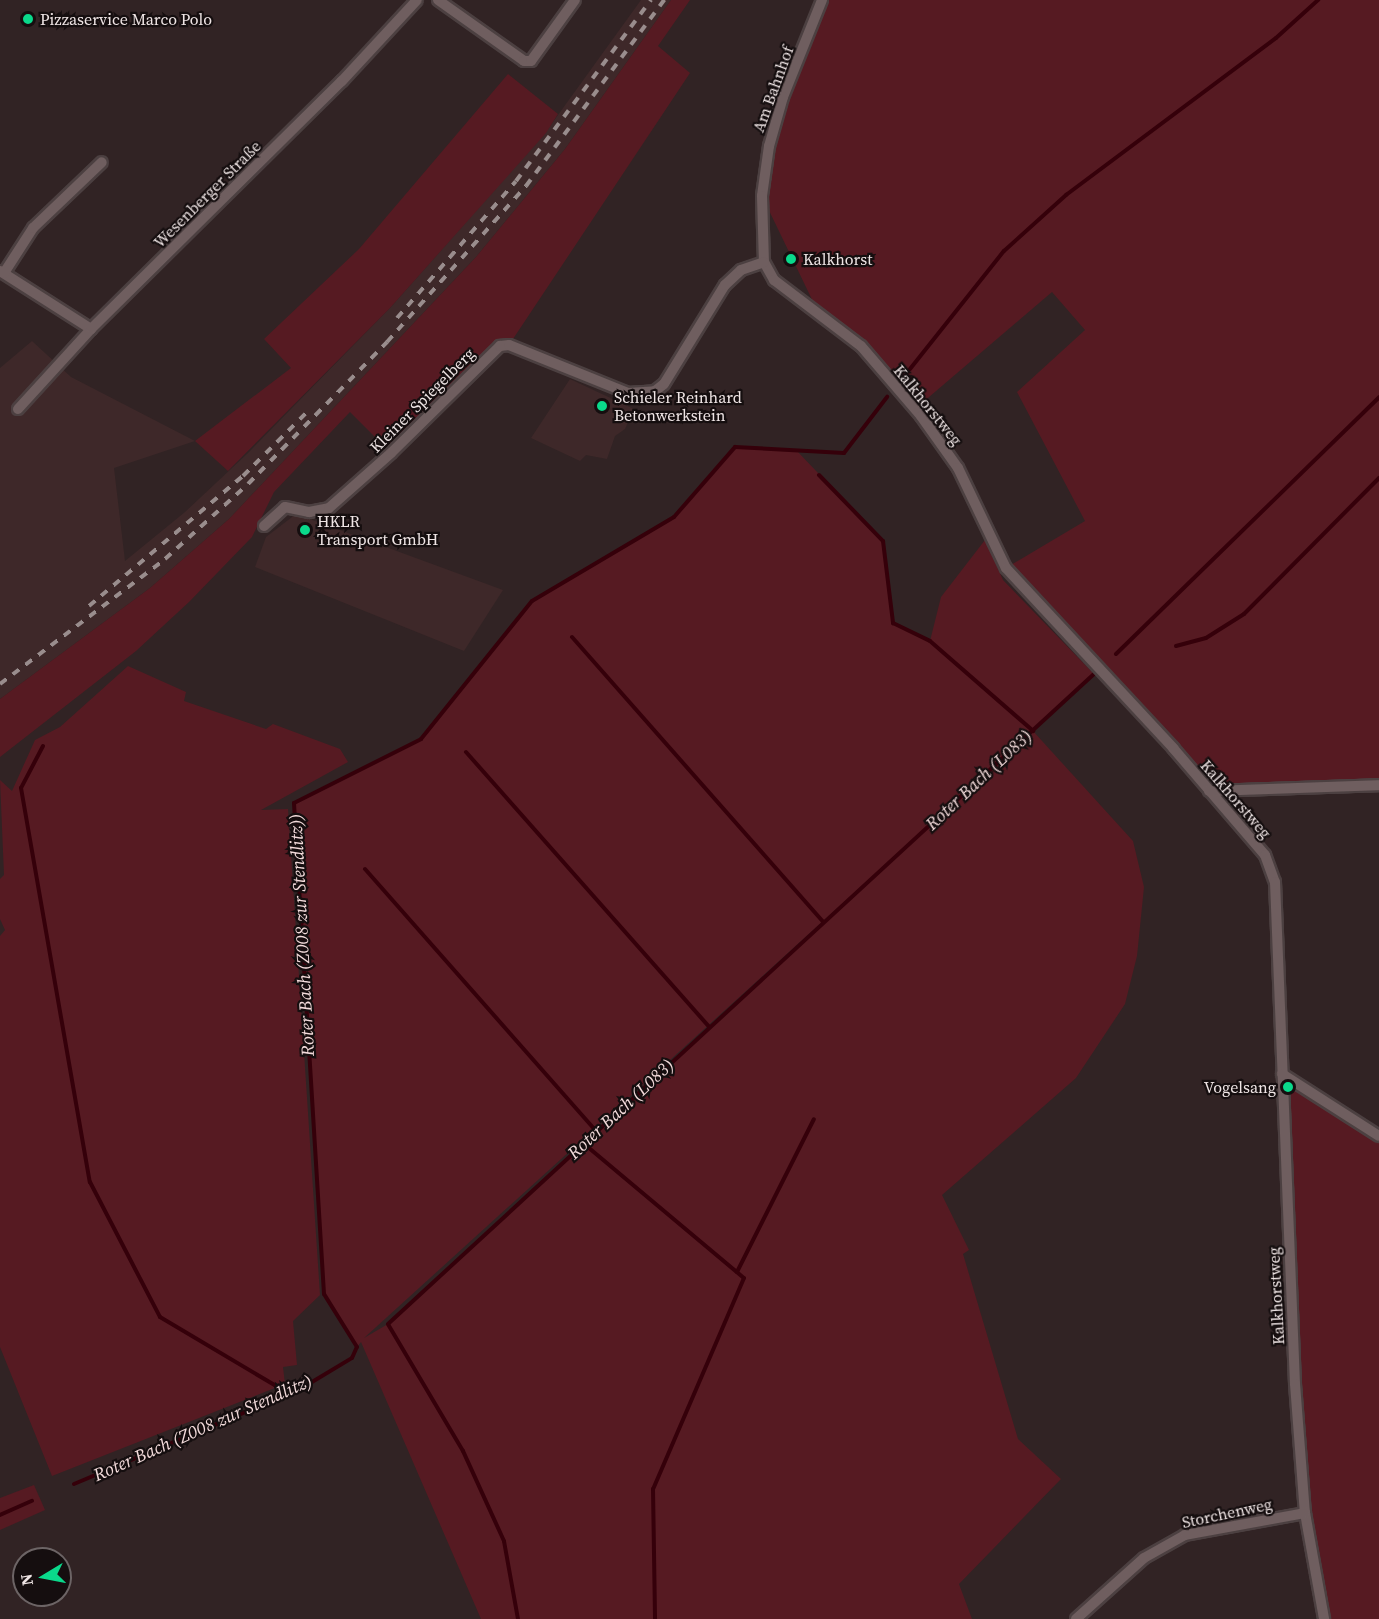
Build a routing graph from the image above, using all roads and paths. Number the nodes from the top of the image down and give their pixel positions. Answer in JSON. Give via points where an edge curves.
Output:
{"nodes":[{"id":1,"x":417,"y":0,"type":"edge"},
{"id":2,"x":438,"y":0,"type":"edge"},
{"id":3,"x":575,"y":0,"type":"edge"},
{"id":4,"x":822,"y":0,"type":"edge"},
{"id":5,"x":102,"y":162,"type":"dead end"},
{"id":6,"x":764,"y":262,"type":"junction"},
{"id":7,"x":2,"y":272,"type":"edge"},
{"id":8,"x":91,"y":329,"type":"junction"},
{"id":9,"x":18,"y":409,"type":"dead end"},
{"id":10,"x":264,"y":526,"type":"dead end"},
{"id":11,"x":1379,"y":785,"type":"edge"},
{"id":12,"x":1209,"y":790,"type":"junction"},
{"id":13,"x":1282,"y":1074,"type":"junction"},
{"id":14,"x":1379,"y":1136,"type":"edge"},
{"id":15,"x":1305,"y":1513,"type":"junction"},
{"id":16,"x":1076,"y":1619,"type":"edge"},
{"id":17,"x":1324,"y":1619,"type":"edge"}],
"edges":[{"from":1,"to":8,"type":"street","name":"Wesenberger Straße","via":[[342,81]]},
{"from":2,"to":3,"type":"street","via":[[524,61],[531,61]]},
{"from":4,"to":6,"type":"street","name":"Am Bahnhof","via":[[783,97],[769,146],[762,196]]},
{"from":5,"to":7,"type":"street","via":[[33,228]]},
{"from":6,"to":10,"type":"street","name":"Kleiner Spiegelberg","via":[[741,270],[725,285],[664,384],[655,391],[628,393],[509,345],[500,346],[329,508],[309,512],[285,507]]},
{"from":6,"to":12,"type":"street","name":"Kalkhorstweg","via":[[774,280],[861,346],[921,416],[958,468],[1006,568]]},
{"from":7,"to":8,"type":"street"},
{"from":8,"to":9,"type":"street","name":"Wesenberger Straße"},
{"from":11,"to":12,"type":"street"},
{"from":12,"to":13,"type":"street","name":"Kalkhorstweg","via":[[1265,855],[1275,882]]},
{"from":13,"to":14,"type":"street"},
{"from":13,"to":15,"type":"street","name":"Kalkhorstweg"},
{"from":15,"to":16,"type":"street","name":"Storchenweg","via":[[1185,1535],[1144,1558]]},
{"from":15,"to":17,"type":"street","name":"Kalkhorstweg"}]}
